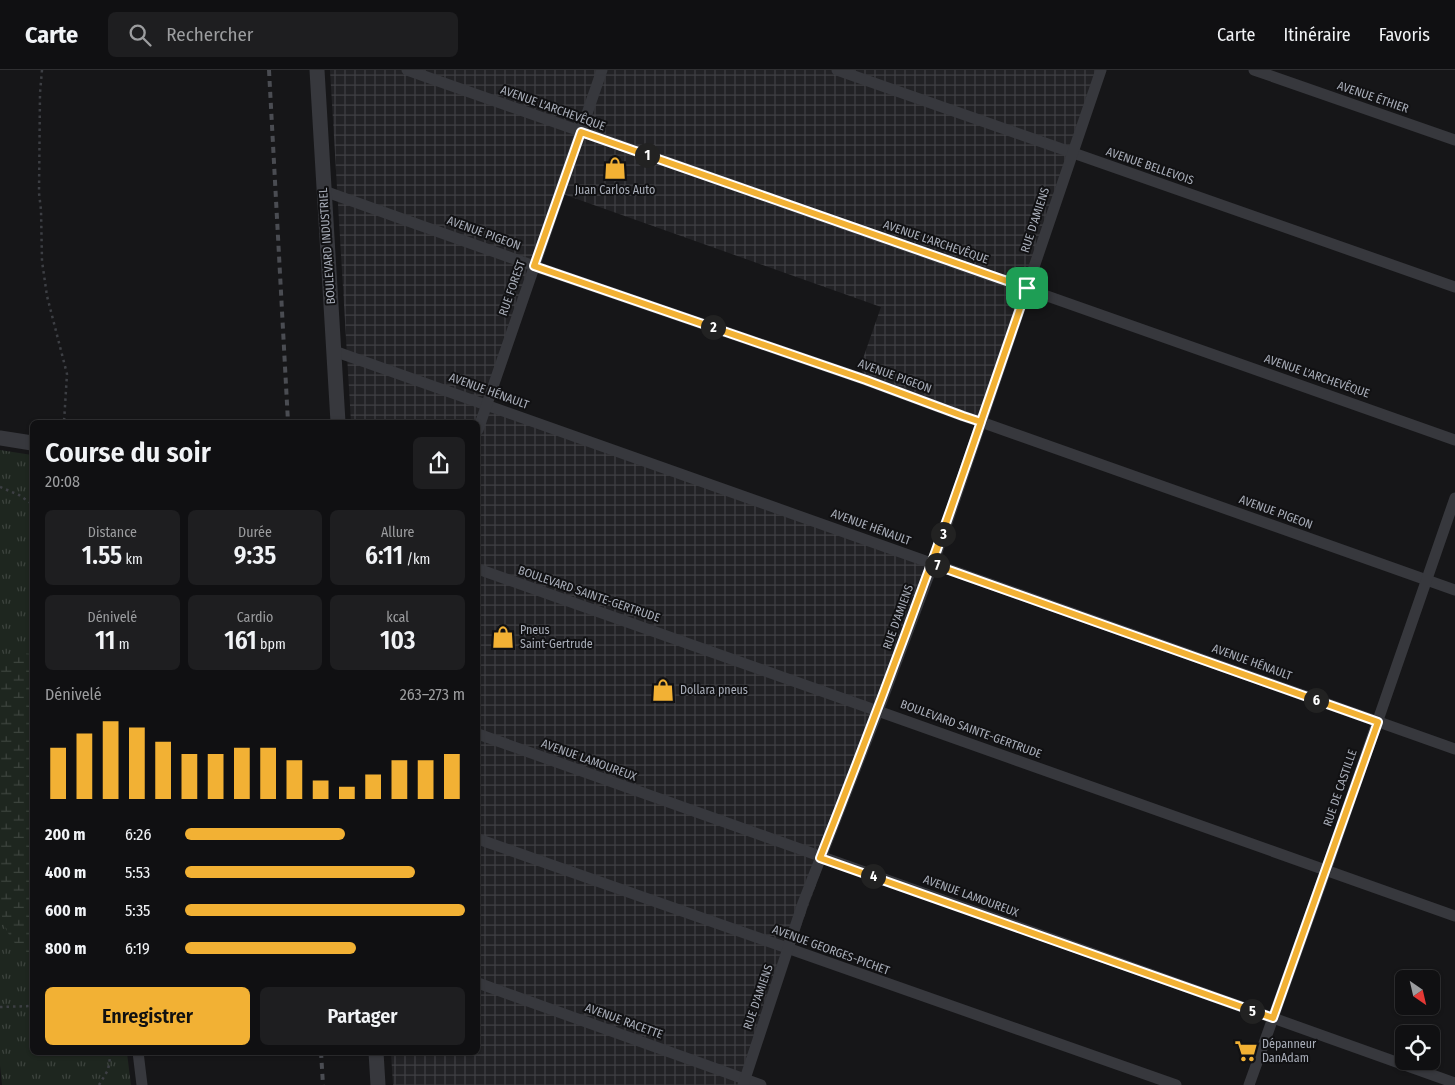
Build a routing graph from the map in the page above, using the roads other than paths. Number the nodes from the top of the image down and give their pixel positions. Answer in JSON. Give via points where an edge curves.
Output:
{"nodes":[{"id":1,"x":317,"y":70,"type":"edge"},
{"id":2,"x":407,"y":70,"type":"edge"},
{"id":3,"x":602,"y":70,"type":"edge"},
{"id":4,"x":837,"y":70,"type":"edge"},
{"id":5,"x":1101,"y":70,"type":"edge"},
{"id":6,"x":1254,"y":70,"type":"edge"},
{"id":7,"x":581,"y":132,"type":"junction"},
{"id":8,"x":1455,"y":140,"type":"edge"},
{"id":9,"x":1072,"y":153,"type":"junction"},
{"id":10,"x":324,"y":191,"type":"junction"},
{"id":11,"x":534,"y":266,"type":"junction"},
{"id":12,"x":1455,"y":287,"type":"edge"},
{"id":13,"x":1027,"y":288,"type":"junction"},
{"id":14,"x":334,"y":351,"type":"junction"},
{"id":15,"x":486,"y":405,"type":"junction"},
{"id":16,"x":338,"y":420,"type":"edge"},
{"id":17,"x":981,"y":422,"type":"junction"},
{"id":18,"x":480,"y":424,"type":"edge"},
{"id":19,"x":0,"y":438,"type":"edge"},
{"id":20,"x":1455,"y":440,"type":"edge"},
{"id":21,"x":30,"y":443,"type":"edge"},
{"id":22,"x":1455,"y":498,"type":"edge"},
{"id":23,"x":932,"y":564,"type":"junction"},
{"id":24,"x":480,"y":570,"type":"edge"},
{"id":25,"x":1426,"y":580,"type":"junction"},
{"id":26,"x":1455,"y":590,"type":"edge"},
{"id":27,"x":878,"y":711,"type":"junction"},
{"id":28,"x":1378,"y":722,"type":"junction"},
{"id":29,"x":480,"y":735,"type":"edge"},
{"id":30,"x":1455,"y":749,"type":"edge"},
{"id":31,"x":480,"y":840,"type":"edge"},
{"id":32,"x":820,"y":858,"type":"junction"},
{"id":33,"x":1326,"y":870,"type":"junction"},
{"id":34,"x":1455,"y":916,"type":"edge"},
{"id":35,"x":788,"y":949,"type":"junction"},
{"id":36,"x":480,"y":984,"type":"edge"},
{"id":37,"x":1273,"y":1018,"type":"junction"},
{"id":38,"x":138,"y":1055,"type":"edge"},
{"id":39,"x":376,"y":1055,"type":"edge"},
{"id":40,"x":744,"y":1082,"type":"edge"},
{"id":41,"x":1455,"y":1083,"type":"edge"},
{"id":42,"x":142,"y":1085,"type":"edge"},
{"id":43,"x":378,"y":1085,"type":"edge"},
{"id":44,"x":761,"y":1085,"type":"edge"},
{"id":45,"x":1176,"y":1085,"type":"edge"},
{"id":46,"x":1248,"y":1085,"type":"edge"}],
"edges":[{"from":1,"to":10,"type":"street","name":"BOULEVARD INDUSTRIEL"},
{"from":2,"to":7,"type":"street","name":"AVENUE L'ARCHEVÊQUE"},
{"from":3,"to":7,"type":"street","name":"RUE FOREST"},
{"from":4,"to":9,"type":"street","name":"AVENUE BELLEVOIS"},
{"from":5,"to":9,"type":"street","name":"RUE D'AMIENS"},
{"from":6,"to":8,"type":"street","name":"AVENUE ÉTHIER"},
{"from":7,"to":11,"type":"street","name":"RUE FOREST"},
{"from":7,"to":13,"type":"street","name":"AVENUE L'ARCHEVÊQUE"},
{"from":9,"to":12,"type":"street","name":"AVENUE BELLEVOIS"},
{"from":9,"to":13,"type":"street","name":"RUE D'AMIENS"},
{"from":10,"to":11,"type":"street","name":"AVENUE PIGEON"},
{"from":10,"to":14,"type":"street","name":"BOULEVARD INDUSTRIEL"},
{"from":11,"to":15,"type":"street","name":"RUE FOREST"},
{"from":11,"to":17,"type":"street","name":"AVENUE PIGEON"},
{"from":13,"to":17,"type":"street","name":"RUE D'AMIENS"},
{"from":13,"to":20,"type":"street","name":"AVENUE L'ARCHEVÊQUE"},
{"from":14,"to":15,"type":"street","name":"AVENUE HÉNAULT"},
{"from":14,"to":16,"type":"street","name":"BOULEVARD INDUSTRIEL"},
{"from":15,"to":18,"type":"street","name":"RUE FOREST"},
{"from":15,"to":23,"type":"street","name":"AVENUE HÉNAULT"},
{"from":17,"to":23,"type":"street","name":"RUE D'AMIENS"},
{"from":17,"to":25,"type":"street","name":"AVENUE PIGEON"},
{"from":19,"to":21,"type":"street"},
{"from":22,"to":25,"type":"street","name":"RUE DE CASTILLE"},
{"from":23,"to":27,"type":"street","name":"RUE D'AMIENS"},
{"from":23,"to":28,"type":"street","name":"AVENUE HÉNAULT"},
{"from":24,"to":27,"type":"street","name":"BOULEVARD SAINTE-GERTRUDE"},
{"from":25,"to":26,"type":"street","name":"AVENUE PIGEON"},
{"from":25,"to":28,"type":"street","name":"RUE DE CASTILLE"},
{"from":27,"to":32,"type":"street","name":"RUE D'AMIENS"},
{"from":27,"to":33,"type":"street","name":"BOULEVARD SAINTE-GERTRUDE"},
{"from":28,"to":30,"type":"street","name":"AVENUE HÉNAULT"},
{"from":28,"to":33,"type":"street","name":"RUE DE CASTILLE"},
{"from":29,"to":32,"type":"street","name":"AVENUE LAMOUREUX"},
{"from":31,"to":35,"type":"street","name":"AVENUE GEORGES-PICHET"},
{"from":32,"to":35,"type":"street","name":"RUE D'AMIENS"},
{"from":32,"to":37,"type":"street","name":"AVENUE LAMOUREUX"},
{"from":33,"to":34,"type":"street","name":"BOULEVARD SAINTE-GERTRUDE"},
{"from":33,"to":37,"type":"street","name":"RUE DE CASTILLE"},
{"from":35,"to":40,"type":"street","name":"RUE D'AMIENS"},
{"from":35,"to":45,"type":"street","name":"AVENUE GEORGES-PICHET"},
{"from":36,"to":40,"type":"street","name":"AVENUE RACETTE"},
{"from":37,"to":41,"type":"street","name":"AVENUE LAMOUREUX"},
{"from":37,"to":46,"type":"street","name":"RUE DE CASTILLE"},
{"from":38,"to":42,"type":"street"},
{"from":39,"to":43,"type":"street"},
{"from":40,"to":44,"type":"street","name":"AVENUE RACETTE"}]}
